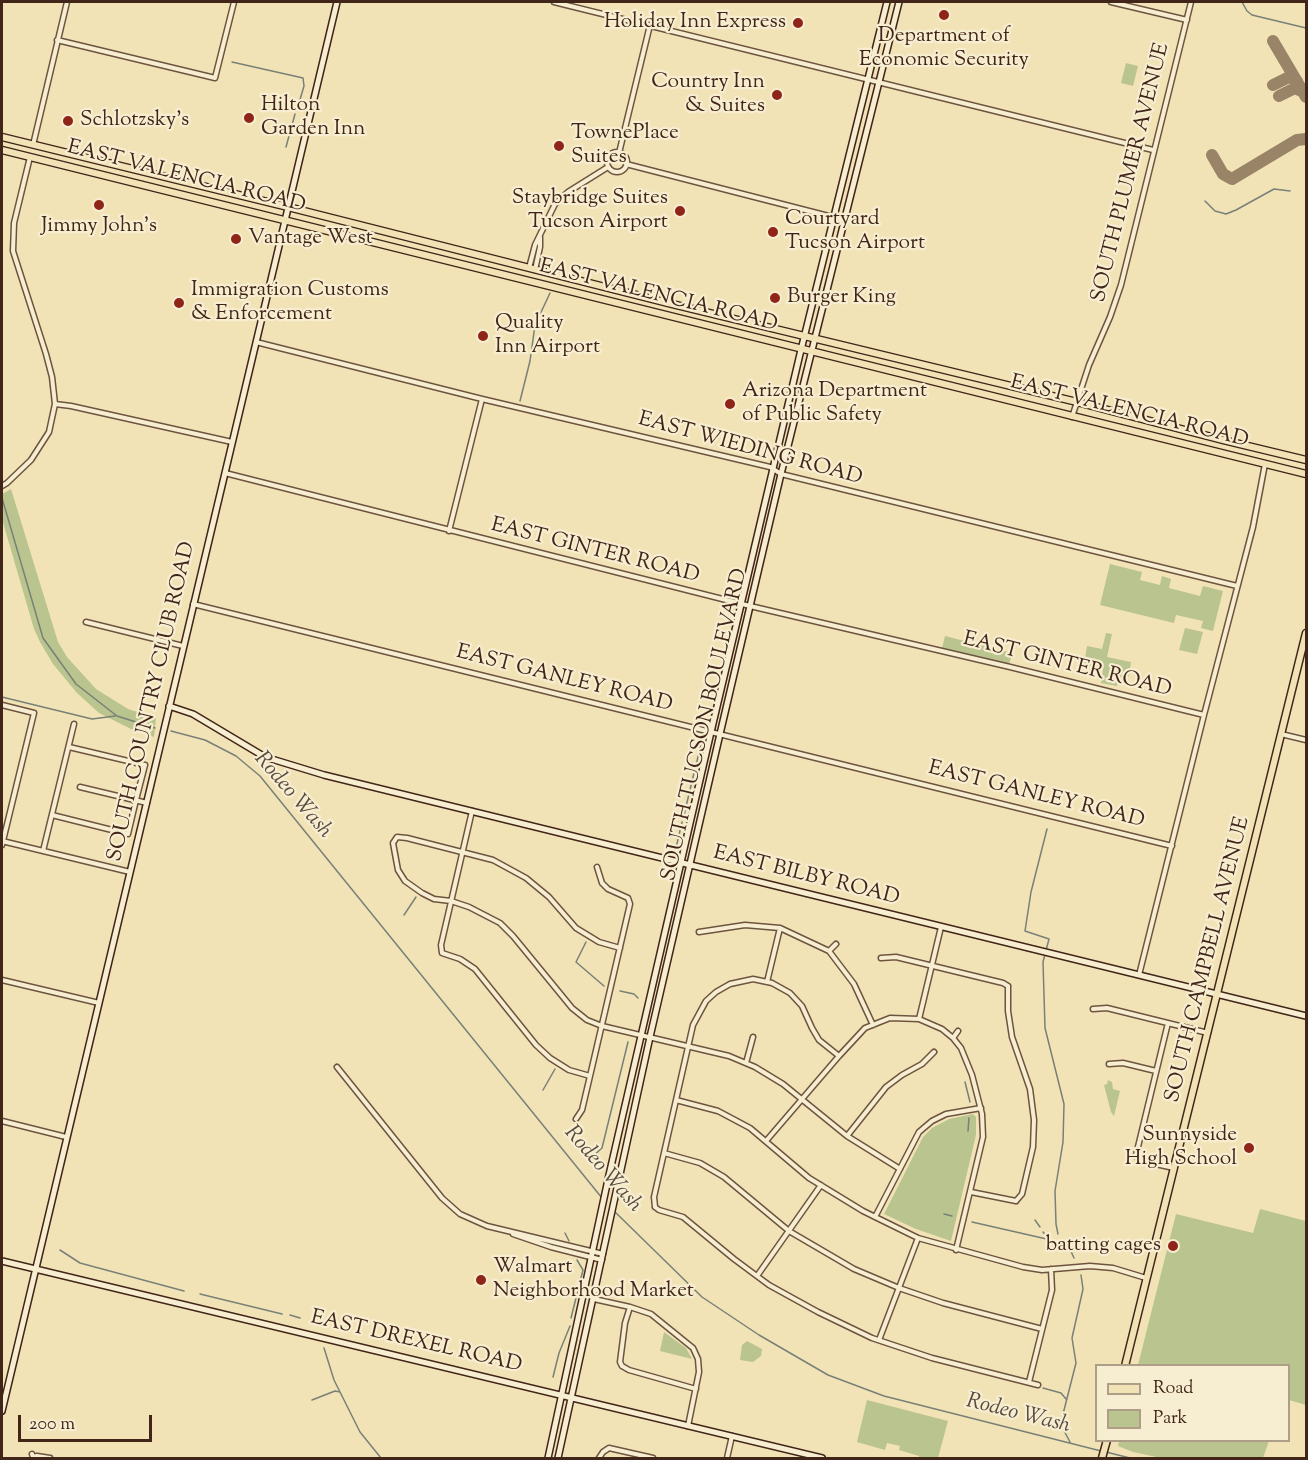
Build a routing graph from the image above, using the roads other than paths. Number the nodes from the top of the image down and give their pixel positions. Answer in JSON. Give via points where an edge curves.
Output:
{"nodes":[{"id":1,"x":67,"y":2,"type":"edge"},
{"id":2,"x":234,"y":2,"type":"edge"},
{"id":3,"x":337,"y":2,"type":"edge"},
{"id":4,"x":554,"y":2,"type":"edge"},
{"id":5,"x":886,"y":2,"type":"edge"},
{"id":6,"x":899,"y":2,"type":"edge"},
{"id":7,"x":1111,"y":2,"type":"edge"},
{"id":8,"x":1191,"y":2,"type":"edge"},
{"id":9,"x":1187,"y":20,"type":"junction"},
{"id":10,"x":650,"y":25,"type":"junction"},
{"id":11,"x":57,"y":40,"type":"junction"},
{"id":12,"x":867,"y":79,"type":"junction"},
{"id":13,"x":879,"y":82,"type":"junction"},
{"id":14,"x":2,"y":137,"type":"edge"},
{"id":15,"x":33,"y":145,"type":"junction"},
{"id":16,"x":2,"y":150,"type":"edge"},
{"id":17,"x":1153,"y":150,"type":"junction"},
{"id":18,"x":619,"y":153,"type":"junction"},
{"id":19,"x":30,"y":156,"type":"junction"},
{"id":20,"x":626,"y":164,"type":"junction"},
{"id":21,"x":608,"y":166,"type":"junction"},
{"id":22,"x":288,"y":207,"type":"junction"},
{"id":23,"x":833,"y":217,"type":"junction"},
{"id":24,"x":285,"y":220,"type":"junction"},
{"id":25,"x":844,"y":220,"type":"junction"},
{"id":26,"x":419,"y":240,"type":"junction"},
{"id":27,"x":416,"y":253,"type":"junction"},
{"id":28,"x":532,"y":269,"type":"junction"},
{"id":29,"x":528,"y":282,"type":"junction"},
{"id":30,"x":672,"y":304,"type":"junction"},
{"id":31,"x":669,"y":316,"type":"junction"},
{"id":32,"x":804,"y":336,"type":"junction"},
{"id":33,"x":815,"y":339,"type":"junction"},
{"id":34,"x":256,"y":342,"type":"junction"},
{"id":35,"x":801,"y":349,"type":"junction"},
{"id":36,"x":812,"y":352,"type":"junction"},
{"id":37,"x":935,"y":369,"type":"junction"},
{"id":38,"x":932,"y":382,"type":"junction"},
{"id":39,"x":482,"y":399,"type":"junction"},
{"id":40,"x":1077,"y":402,"type":"junction"},
{"id":41,"x":55,"y":404,"type":"junction"},
{"id":42,"x":1072,"y":417,"type":"junction"},
{"id":43,"x":232,"y":442,"type":"junction"},
{"id":44,"x":1306,"y":460,"type":"edge"},
{"id":45,"x":1265,"y":464,"type":"junction"},
{"id":46,"x":774,"y":468,"type":"junction"},
{"id":47,"x":225,"y":473,"type":"junction"},
{"id":48,"x":781,"y":474,"type":"junction"},
{"id":49,"x":1306,"y":474,"type":"edge"},
{"id":50,"x":2,"y":486,"type":"edge"},
{"id":51,"x":449,"y":531,"type":"junction"},
{"id":52,"x":1237,"y":586,"type":"junction"},
{"id":53,"x":193,"y":604,"type":"junction"},
{"id":54,"x":741,"y":604,"type":"junction"},
{"id":55,"x":750,"y":606,"type":"junction"},
{"id":56,"x":86,"y":622,"type":"dead end"},
{"id":57,"x":1306,"y":633,"type":"edge"},
{"id":58,"x":183,"y":646,"type":"junction"},
{"id":59,"x":2,"y":705,"type":"edge"},
{"id":60,"x":169,"y":706,"type":"junction"},
{"id":61,"x":1204,"y":715,"type":"junction"},
{"id":62,"x":74,"y":724,"type":"dead end"},
{"id":63,"x":711,"y":732,"type":"junction"},
{"id":64,"x":720,"y":734,"type":"junction"},
{"id":65,"x":1281,"y":734,"type":"junction"},
{"id":66,"x":1306,"y":740,"type":"edge"},
{"id":67,"x":69,"y":747,"type":"junction"},
{"id":68,"x":80,"y":787,"type":"dead end"},
{"id":69,"x":136,"y":800,"type":"junction"},
{"id":70,"x":147,"y":803,"type":"junction"},
{"id":71,"x":472,"y":811,"type":"junction"},
{"id":72,"x":52,"y":815,"type":"junction"},
{"id":73,"x":2,"y":842,"type":"edge"},
{"id":74,"x":1173,"y":846,"type":"junction"},
{"id":75,"x":43,"y":851,"type":"junction"},
{"id":76,"x":463,"y":852,"type":"junction"},
{"id":77,"x":682,"y":863,"type":"junction"},
{"id":78,"x":690,"y":865,"type":"junction"},
{"id":79,"x":597,"y":867,"type":"dead end"},
{"id":80,"x":131,"y":873,"type":"junction"},
{"id":81,"x":451,"y":901,"type":"junction"},
{"id":82,"x":941,"y":927,"type":"junction"},
{"id":83,"x":780,"y":928,"type":"junction"},
{"id":84,"x":699,"y":933,"type":"dead end"},
{"id":85,"x":836,"y":944,"type":"dead end"},
{"id":86,"x":620,"y":948,"type":"junction"},
{"id":87,"x":829,"y":951,"type":"junction"},
{"id":88,"x":881,"y":958,"type":"dead end"},
{"id":89,"x":932,"y":965,"type":"junction"},
{"id":90,"x":1139,"y":975,"type":"junction"},
{"id":91,"x":2,"y":980,"type":"edge"},
{"id":92,"x":767,"y":982,"type":"junction"},
{"id":93,"x":1218,"y":994,"type":"junction"},
{"id":94,"x":99,"y":1003,"type":"junction"},
{"id":95,"x":1093,"y":1009,"type":"dead end"},
{"id":96,"x":1306,"y":1016,"type":"edge"},
{"id":97,"x":919,"y":1019,"type":"junction"},
{"id":98,"x":1168,"y":1023,"type":"junction"},
{"id":99,"x":873,"y":1025,"type":"junction"},
{"id":100,"x":602,"y":1026,"type":"junction"},
{"id":101,"x":958,"y":1031,"type":"dead end"},
{"id":102,"x":1208,"y":1033,"type":"junction"},
{"id":103,"x":641,"y":1035,"type":"junction"},
{"id":104,"x":753,"y":1036,"type":"dead end"},
{"id":105,"x":650,"y":1037,"type":"junction"},
{"id":106,"x":953,"y":1038,"type":"junction"},
{"id":107,"x":689,"y":1046,"type":"junction"},
{"id":108,"x":934,"y":1052,"type":"dead end"},
{"id":109,"x":838,"y":1056,"type":"junction"},
{"id":110,"x":746,"y":1063,"type":"junction"},
{"id":111,"x":1109,"y":1064,"type":"dead end"},
{"id":112,"x":337,"y":1067,"type":"dead end"},
{"id":113,"x":1156,"y":1071,"type":"junction"},
{"id":114,"x":590,"y":1076,"type":"junction"},
{"id":115,"x":676,"y":1100,"type":"junction"},
{"id":116,"x":803,"y":1100,"type":"junction"},
{"id":117,"x":981,"y":1108,"type":"junction"},
{"id":118,"x":576,"y":1119,"type":"dead end"},
{"id":119,"x":2,"y":1121,"type":"edge"},
{"id":120,"x":847,"y":1136,"type":"junction"},
{"id":121,"x":66,"y":1137,"type":"junction"},
{"id":122,"x":766,"y":1141,"type":"junction"},
{"id":123,"x":664,"y":1153,"type":"junction"},
{"id":124,"x":1174,"y":1168,"type":"junction"},
{"id":125,"x":900,"y":1169,"type":"junction"},
{"id":126,"x":820,"y":1185,"type":"junction"},
{"id":127,"x":970,"y":1192,"type":"junction"},
{"id":128,"x":875,"y":1217,"type":"junction"},
{"id":129,"x":789,"y":1231,"type":"junction"},
{"id":130,"x":918,"y":1238,"type":"junction"},
{"id":131,"x":956,"y":1250,"type":"junction"},
{"id":132,"x":593,"y":1255,"type":"junction"},
{"id":133,"x":602,"y":1257,"type":"junction"},
{"id":134,"x":2,"y":1261,"type":"edge"},
{"id":135,"x":36,"y":1269,"type":"junction"},
{"id":136,"x":1051,"y":1269,"type":"junction"},
{"id":137,"x":757,"y":1276,"type":"junction"},
{"id":138,"x":1147,"y":1278,"type":"junction"},
{"id":139,"x":899,"y":1288,"type":"junction"},
{"id":140,"x":594,"y":1299,"type":"junction"},
{"id":141,"x":630,"y":1307,"type":"junction"},
{"id":142,"x":1042,"y":1329,"type":"junction"},
{"id":143,"x":879,"y":1340,"type":"junction"},
{"id":144,"x":1125,"y":1364,"type":"edge"},
{"id":145,"x":1029,"y":1382,"type":"junction"},
{"id":146,"x":1038,"y":1384,"type":"dead end"},
{"id":147,"x":696,"y":1389,"type":"junction"},
{"id":148,"x":563,"y":1395,"type":"junction"},
{"id":149,"x":572,"y":1398,"type":"junction"},
{"id":150,"x":3,"y":1399,"type":"edge"},
{"id":151,"x":2,"y":1411,"type":"edge"},
{"id":152,"x":688,"y":1426,"type":"junction"},
{"id":153,"x":732,"y":1436,"type":"junction"},
{"id":154,"x":1106,"y":1442,"type":"edge"},
{"id":155,"x":32,"y":1457,"type":"edge"},
{"id":156,"x":50,"y":1458,"type":"edge"},
{"id":157,"x":548,"y":1458,"type":"edge"},
{"id":158,"x":558,"y":1458,"type":"edge"},
{"id":159,"x":599,"y":1458,"type":"edge"},
{"id":160,"x":653,"y":1458,"type":"edge"},
{"id":161,"x":727,"y":1458,"type":"edge"},
{"id":162,"x":822,"y":1458,"type":"edge"},
{"id":163,"x":1102,"y":1458,"type":"edge"}],
"edges":[{"from":1,"to":11,"type":"street"},
{"from":2,"to":11,"type":"street","via":[[215,78]]},
{"from":3,"to":22,"type":"street","name":"SOUTH COUNTRY CLUB ROAD"},
{"from":4,"to":10,"type":"street"},
{"from":5,"to":12,"type":"street","name":"SOUTH TUCSON BOULEVARD"},
{"from":6,"to":13,"type":"street","name":"SOUTH TUCSON BOULEVARD"},
{"from":7,"to":9,"type":"street"},
{"from":8,"to":9,"type":"street","name":"SOUTH PLUMER AVENUE"},
{"from":9,"to":17,"type":"street","name":"SOUTH PLUMER AVENUE"},
{"from":10,"to":12,"type":"street"},
{"from":10,"to":18,"type":"street"},
{"from":11,"to":15,"type":"street"},
{"from":12,"to":13,"type":"street"},
{"from":12,"to":23,"type":"street","name":"SOUTH TUCSON BOULEVARD"},
{"from":13,"to":17,"type":"street"},
{"from":13,"to":25,"type":"street","name":"SOUTH TUCSON BOULEVARD"},
{"from":14,"to":15,"type":"main road","name":"EAST VALENCIA ROAD"},
{"from":15,"to":19,"type":"main road"},
{"from":15,"to":22,"type":"main road","name":"EAST VALENCIA ROAD"},
{"from":16,"to":19,"type":"main road","name":"EAST VALENCIA ROAD"},
{"from":17,"to":40,"type":"street","name":"SOUTH PLUMER AVENUE","via":[[1121,285]]},
{"from":18,"to":20,"type":"street"},
{"from":18,"to":21,"type":"street","via":[[609,156]]},
{"from":19,"to":24,"type":"main road","name":"EAST VALENCIA ROAD"},
{"from":19,"to":41,"type":"street","via":[[14,223],[13,251],[46,354]]},
{"from":20,"to":21,"type":"street","via":[[618,172]]},
{"from":20,"to":23,"type":"street"},
{"from":21,"to":28,"type":"street","via":[[555,204],[540,236]]},
{"from":22,"to":24,"type":"street","name":"SOUTH COUNTRY CLUB ROAD"},
{"from":22,"to":26,"type":"main road","name":"EAST VALENCIA ROAD"},
{"from":23,"to":25,"type":"street"},
{"from":23,"to":32,"type":"street","name":"SOUTH TUCSON BOULEVARD"},
{"from":24,"to":27,"type":"main road","name":"EAST VALENCIA ROAD"},
{"from":24,"to":34,"type":"street","name":"SOUTH COUNTRY CLUB ROAD"},
{"from":25,"to":33,"type":"street","name":"SOUTH TUCSON BOULEVARD"},
{"from":26,"to":27,"type":"main road"},
{"from":26,"to":28,"type":"main road","name":"EAST VALENCIA ROAD"},
{"from":27,"to":29,"type":"main road","name":"EAST VALENCIA ROAD"},
{"from":28,"to":29,"type":"main road"},
{"from":28,"to":30,"type":"main road","name":"EAST VALENCIA ROAD"},
{"from":29,"to":31,"type":"main road","name":"EAST VALENCIA ROAD"},
{"from":30,"to":31,"type":"main road"},
{"from":30,"to":32,"type":"main road","name":"EAST VALENCIA ROAD"},
{"from":31,"to":35,"type":"main road","name":"EAST VALENCIA ROAD"},
{"from":32,"to":33,"type":"main road","name":"EAST VALENCIA ROAD"},
{"from":32,"to":35,"type":"street","name":"SOUTH TUCSON BOULEVARD"},
{"from":33,"to":36,"type":"street","name":"SOUTH TUCSON BOULEVARD"},
{"from":33,"to":37,"type":"main road","name":"EAST VALENCIA ROAD"},
{"from":34,"to":39,"type":"street","name":"EAST WIEDING ROAD"},
{"from":34,"to":43,"type":"street","name":"SOUTH COUNTRY CLUB ROAD"},
{"from":35,"to":36,"type":"main road","name":"EAST VALENCIA ROAD"},
{"from":35,"to":46,"type":"street","name":"SOUTH TUCSON BOULEVARD"},
{"from":36,"to":38,"type":"main road","name":"EAST VALENCIA ROAD"},
{"from":36,"to":48,"type":"street","name":"SOUTH TUCSON BOULEVARD"},
{"from":37,"to":38,"type":"main road"},
{"from":37,"to":40,"type":"main road","name":"EAST VALENCIA ROAD"},
{"from":38,"to":42,"type":"main road","name":"EAST VALENCIA ROAD"},
{"from":39,"to":46,"type":"street","name":"EAST WIEDING ROAD"},
{"from":39,"to":51,"type":"street"},
{"from":40,"to":42,"type":"street","name":"SOUTH PLUMER AVENUE"},
{"from":40,"to":44,"type":"main road","name":"EAST VALENCIA ROAD"},
{"from":41,"to":43,"type":"street"},
{"from":41,"to":50,"type":"street","via":[[49,432],[31,460]]},
{"from":42,"to":45,"type":"main road","name":"EAST VALENCIA ROAD"},
{"from":43,"to":47,"type":"street","name":"SOUTH COUNTRY CLUB ROAD"},
{"from":45,"to":49,"type":"main road","name":"EAST VALENCIA ROAD"},
{"from":45,"to":52,"type":"street"},
{"from":46,"to":48,"type":"street","name":"EAST WIEDING ROAD"},
{"from":46,"to":54,"type":"street","name":"SOUTH TUCSON BOULEVARD"},
{"from":47,"to":51,"type":"street","name":"EAST GINTER ROAD"},
{"from":47,"to":53,"type":"street","name":"SOUTH COUNTRY CLUB ROAD"},
{"from":48,"to":52,"type":"street","name":"EAST WIEDING ROAD"},
{"from":48,"to":55,"type":"street","name":"SOUTH TUCSON BOULEVARD"},
{"from":51,"to":54,"type":"street","name":"EAST GINTER ROAD"},
{"from":52,"to":61,"type":"street"},
{"from":53,"to":58,"type":"street","name":"SOUTH COUNTRY CLUB ROAD"},
{"from":53,"to":63,"type":"street","name":"EAST GANLEY ROAD"},
{"from":54,"to":55,"type":"street","name":"EAST GINTER ROAD"},
{"from":54,"to":63,"type":"street","name":"SOUTH TUCSON BOULEVARD"},
{"from":55,"to":61,"type":"street","name":"EAST GINTER ROAD"},
{"from":55,"to":64,"type":"street","name":"SOUTH TUCSON BOULEVARD"},
{"from":56,"to":58,"type":"street"},
{"from":57,"to":65,"type":"main road","name":"SOUTH CAMPBELL AVENUE"},
{"from":58,"to":60,"type":"street","name":"SOUTH COUNTRY CLUB ROAD"},
{"from":59,"to":73,"type":"street","via":[[34,713]]},
{"from":60,"to":70,"type":"street","name":"SOUTH COUNTRY CLUB ROAD"},
{"from":60,"to":71,"type":"street","name":"EAST BILBY ROAD","via":[[193,714],[265,757]]},
{"from":61,"to":74,"type":"street"},
{"from":62,"to":67,"type":"street"},
{"from":63,"to":64,"type":"street","name":"EAST GANLEY ROAD"},
{"from":63,"to":77,"type":"street","name":"SOUTH TUCSON BOULEVARD"},
{"from":64,"to":74,"type":"street","name":"EAST GANLEY ROAD"},
{"from":64,"to":78,"type":"street","name":"SOUTH TUCSON BOULEVARD"},
{"from":65,"to":66,"type":"street"},
{"from":65,"to":93,"type":"main road","name":"SOUTH CAMPBELL AVENUE"},
{"from":67,"to":69,"type":"street","via":[[145,765]]},
{"from":67,"to":72,"type":"street"},
{"from":68,"to":69,"type":"street"},
{"from":69,"to":70,"type":"street"},
{"from":69,"to":72,"type":"street","via":[[128,834]]},
{"from":70,"to":80,"type":"street","name":"SOUTH COUNTRY CLUB ROAD"},
{"from":71,"to":76,"type":"street"},
{"from":71,"to":77,"type":"street","name":"EAST BILBY ROAD"},
{"from":72,"to":75,"type":"street"},
{"from":73,"to":75,"type":"street"},
{"from":74,"to":90,"type":"street"},
{"from":75,"to":80,"type":"street"},
{"from":76,"to":81,"type":"street"},
{"from":76,"to":81,"type":"street","via":[[397,837],[393,843],[398,870],[405,881],[434,899]]},
{"from":76,"to":86,"type":"street","via":[[493,860],[526,878],[576,928],[599,942]]},
{"from":77,"to":78,"type":"street","name":"EAST BILBY ROAD"},
{"from":77,"to":103,"type":"street","name":"SOUTH TUCSON BOULEVARD"},
{"from":78,"to":82,"type":"street","name":"EAST BILBY ROAD"},
{"from":78,"to":105,"type":"street","name":"SOUTH TUCSON BOULEVARD"},
{"from":79,"to":86,"type":"street","via":[[602,883],[628,898],[630,904]]},
{"from":80,"to":94,"type":"street","name":"SOUTH COUNTRY CLUB ROAD"},
{"from":81,"to":100,"type":"street","via":[[500,923],[572,1008]]},
{"from":81,"to":114,"type":"street","via":[[442,953],[475,969],[550,1058],[569,1070]]},
{"from":82,"to":89,"type":"street"},
{"from":82,"to":90,"type":"street","name":"EAST BILBY ROAD"},
{"from":83,"to":84,"type":"street","via":[[745,925]]},
{"from":83,"to":87,"type":"street"},
{"from":83,"to":92,"type":"street"},
{"from":85,"to":87,"type":"street"},
{"from":86,"to":100,"type":"street"},
{"from":87,"to":99,"type":"street","via":[[854,984]]},
{"from":88,"to":89,"type":"street","via":[[896,957]]},
{"from":89,"to":97,"type":"street"},
{"from":89,"to":127,"type":"street","via":[[1010,986],[1012,1037],[1030,1089],[1033,1147],[1017,1203]]},
{"from":90,"to":93,"type":"street","name":"EAST BILBY ROAD"},
{"from":91,"to":94,"type":"street"},
{"from":92,"to":107,"type":"street","via":[[753,979],[730,984],[705,998]]},
{"from":92,"to":109,"type":"street","via":[[790,993],[802,1006],[819,1040]]},
{"from":93,"to":96,"type":"street","name":"EAST BILBY ROAD"},
{"from":93,"to":102,"type":"main road","name":"SOUTH CAMPBELL AVENUE"},
{"from":94,"to":121,"type":"street","name":"SOUTH COUNTRY CLUB ROAD"},
{"from":95,"to":98,"type":"street","via":[[1107,1008]]},
{"from":97,"to":99,"type":"street","via":[[890,1018]]},
{"from":97,"to":106,"type":"street"},
{"from":98,"to":102,"type":"street"},
{"from":98,"to":113,"type":"street"},
{"from":99,"to":109,"type":"street"},
{"from":100,"to":103,"type":"street"},
{"from":100,"to":114,"type":"street"},
{"from":101,"to":106,"type":"street"},
{"from":102,"to":124,"type":"main road","name":"SOUTH CAMPBELL AVENUE"},
{"from":103,"to":105,"type":"street"},
{"from":103,"to":132,"type":"street","name":"SOUTH TUCSON BOULEVARD"},
{"from":104,"to":110,"type":"street"},
{"from":105,"to":107,"type":"street"},
{"from":105,"to":133,"type":"street","name":"SOUTH TUCSON BOULEVARD"},
{"from":106,"to":117,"type":"street","via":[[972,1075]]},
{"from":107,"to":110,"type":"street"},
{"from":107,"to":115,"type":"street"},
{"from":108,"to":120,"type":"street","via":[[886,1087]]},
{"from":109,"to":116,"type":"street"},
{"from":110,"to":116,"type":"street"},
{"from":111,"to":113,"type":"street","via":[[1124,1063]]},
{"from":112,"to":132,"type":"street","via":[[442,1198],[460,1214],[511,1233]]},
{"from":113,"to":124,"type":"street","via":[[1136,1155],[1142,1161]]},
{"from":114,"to":118,"type":"street"},
{"from":115,"to":122,"type":"street","via":[[718,1111]]},
{"from":115,"to":123,"type":"street"},
{"from":116,"to":120,"type":"street"},
{"from":116,"to":122,"type":"street"},
{"from":117,"to":125,"type":"street","via":[[932,1120],[919,1132]]},
{"from":117,"to":127,"type":"street","via":[[983,1137]]},
{"from":119,"to":121,"type":"street"},
{"from":120,"to":125,"type":"street"},
{"from":121,"to":135,"type":"street","name":"SOUTH COUNTRY CLUB ROAD"},
{"from":122,"to":126,"type":"street"},
{"from":123,"to":129,"type":"street","via":[[700,1163],[724,1177]]},
{"from":123,"to":137,"type":"street","via":[[653,1208],[683,1217]]},
{"from":124,"to":138,"type":"main road","name":"SOUTH CAMPBELL AVENUE"},
{"from":125,"to":128,"type":"street"},
{"from":126,"to":128,"type":"street"},
{"from":126,"to":129,"type":"street"},
{"from":127,"to":131,"type":"street"},
{"from":128,"to":130,"type":"street"},
{"from":129,"to":137,"type":"street"},
{"from":129,"to":139,"type":"street","via":[[854,1269]]},
{"from":130,"to":131,"type":"street"},
{"from":130,"to":139,"type":"street"},
{"from":131,"to":136,"type":"street","via":[[1023,1267]]},
{"from":132,"to":133,"type":"street"},
{"from":132,"to":148,"type":"street","name":"SOUTH TUCSON BOULEVARD"},
{"from":133,"to":140,"type":"street","name":"SOUTH TUCSON BOULEVARD"},
{"from":134,"to":135,"type":"street","name":"EAST DREXEL ROAD"},
{"from":135,"to":148,"type":"street","name":"EAST DREXEL ROAD"},
{"from":135,"to":150,"type":"street","name":"SOUTH COUNTRY CLUB ROAD"},
{"from":136,"to":138,"type":"street","via":[[1096,1267]]},
{"from":136,"to":142,"type":"street","via":[[1052,1290]]},
{"from":137,"to":143,"type":"street","via":[[818,1312]]},
{"from":138,"to":144,"type":"main road","name":"SOUTH CAMPBELL AVENUE"},
{"from":139,"to":142,"type":"street"},
{"from":139,"to":143,"type":"street"},
{"from":140,"to":141,"type":"street"},
{"from":140,"to":149,"type":"street","name":"SOUTH TUCSON BOULEVARD"},
{"from":141,"to":147,"type":"street","via":[[651,1314],[693,1348],[699,1372]]},
{"from":141,"to":147,"type":"street","via":[[620,1367]]},
{"from":142,"to":145,"type":"street"},
{"from":143,"to":145,"type":"street"},
{"from":145,"to":146,"type":"street"},
{"from":147,"to":152,"type":"street"},
{"from":148,"to":149,"type":"street","name":"EAST DREXEL ROAD"},
{"from":148,"to":157,"type":"street","name":"SOUTH TUCSON BOULEVARD"},
{"from":149,"to":152,"type":"street","name":"EAST DREXEL ROAD"},
{"from":149,"to":158,"type":"street","name":"SOUTH TUCSON BOULEVARD"},
{"from":150,"to":151,"type":"street","name":"SOUTH COUNTRY CLUB ROAD"},
{"from":152,"to":153,"type":"street","name":"EAST DREXEL ROAD"},
{"from":153,"to":161,"type":"street"},
{"from":153,"to":162,"type":"street","name":"EAST DREXEL ROAD"},
{"from":154,"to":163,"type":"main road"},
{"from":155,"to":156,"type":"street"},
{"from":159,"to":160,"type":"street","via":[[604,1449],[612,1448]]}]}
